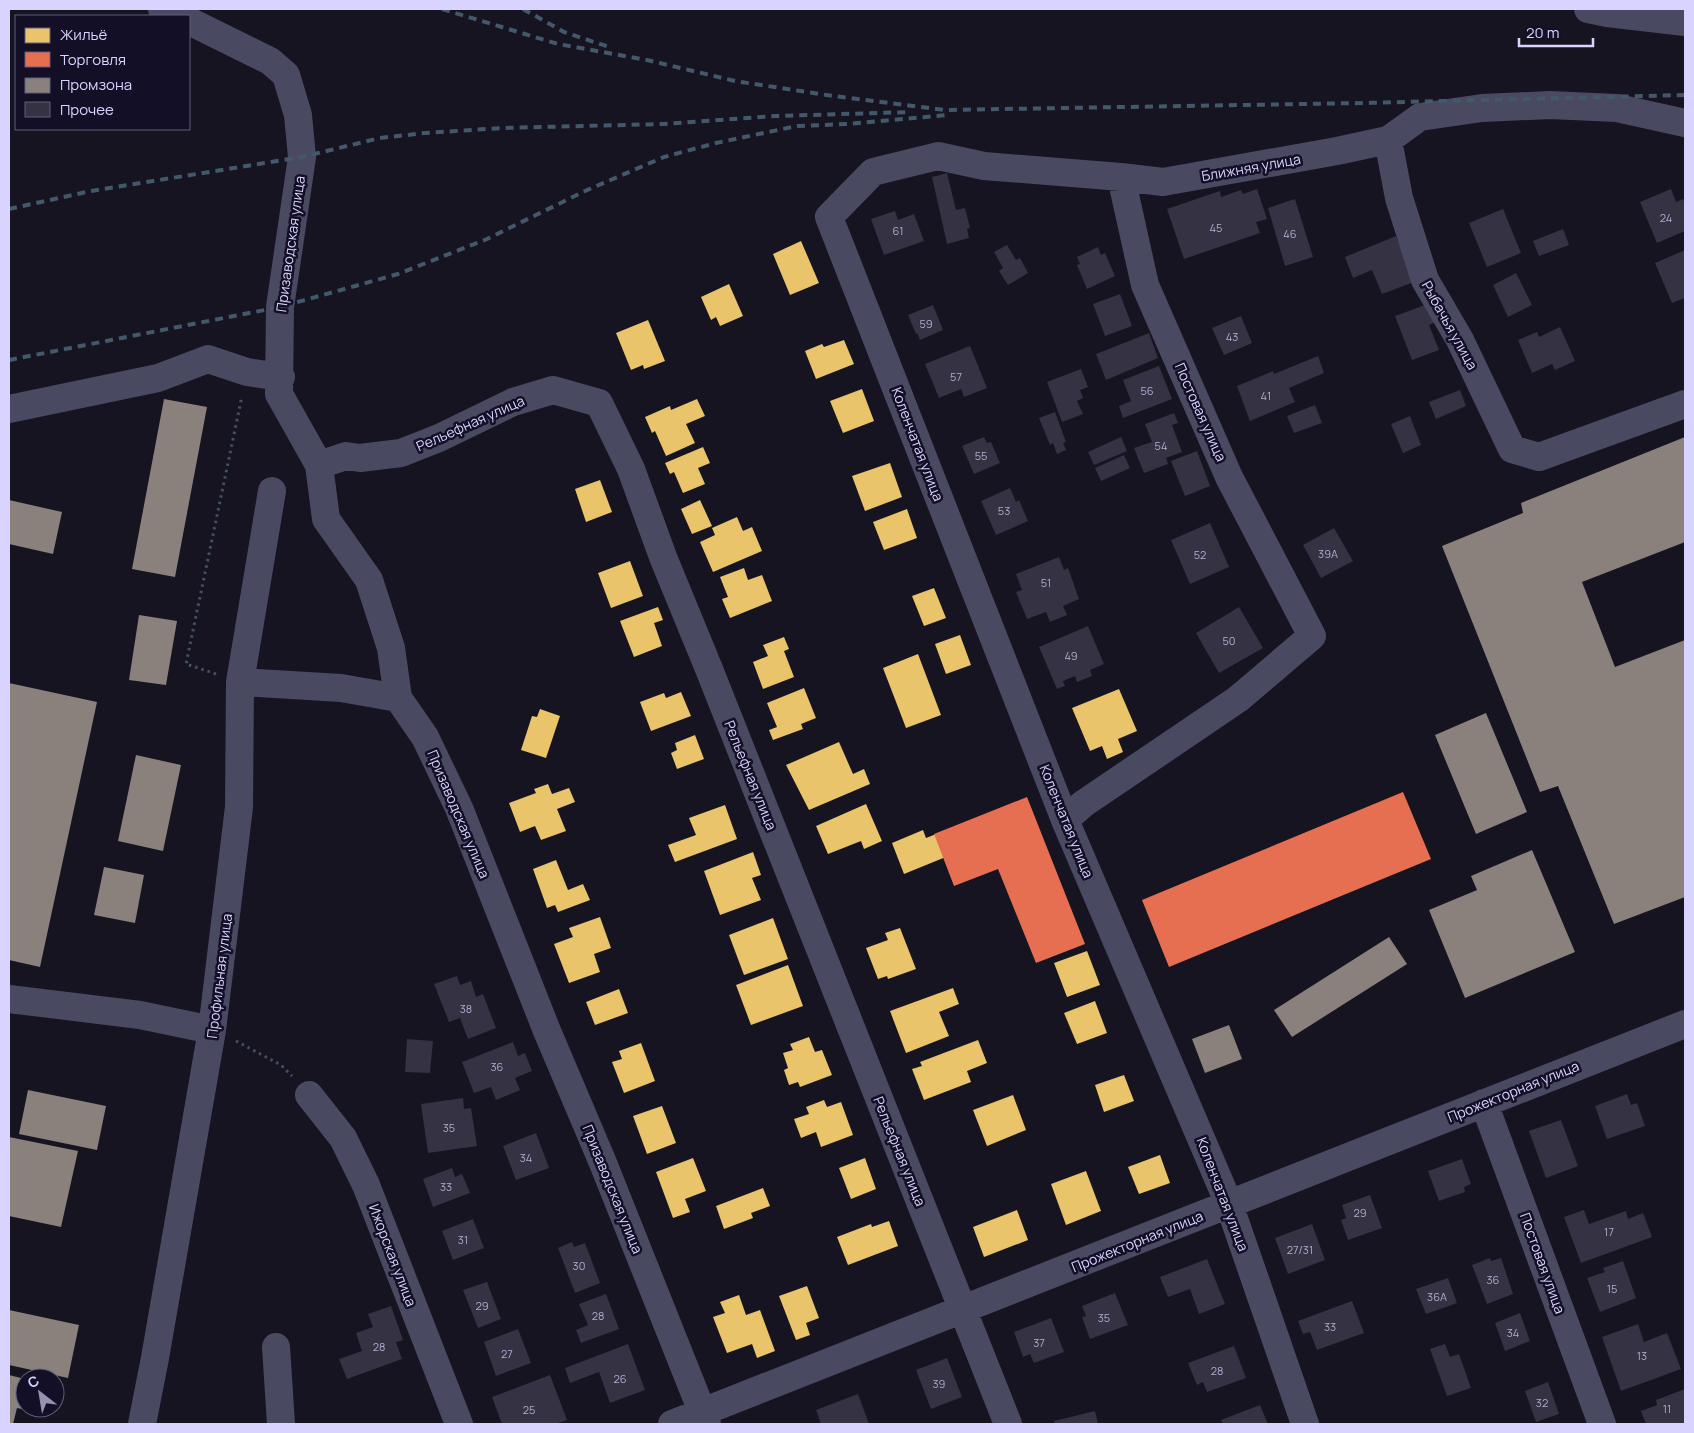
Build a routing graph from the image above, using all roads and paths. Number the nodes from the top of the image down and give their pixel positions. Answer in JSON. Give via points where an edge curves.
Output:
{"nodes":[{"id":1,"x":162,"y":9,"type":"edge"},
{"id":2,"x":1588,"y":9,"type":"edge"},
{"id":3,"x":176,"y":15,"type":"edge"},
{"id":4,"x":190,"y":22,"type":"edge"},
{"id":5,"x":1685,"y":22,"type":"edge"},
{"id":6,"x":1685,"y":123,"type":"edge"},
{"id":7,"x":1388,"y":140,"type":"junction"},
{"id":8,"x":1121,"y":177,"type":"junction"},
{"id":9,"x":829,"y":217,"type":"joint"},
{"id":10,"x":247,"y":372,"type":"junction"},
{"id":11,"x":281,"y":377,"type":"junction"},
{"id":12,"x":1685,"y":404,"type":"edge"},
{"id":13,"x":9,"y":408,"type":"edge"},
{"id":14,"x":319,"y":465,"type":"junction"},
{"id":15,"x":272,"y":491,"type":"dead end"},
{"id":16,"x":240,"y":682,"type":"junction"},
{"id":17,"x":398,"y":698,"type":"junction"},
{"id":18,"x":1066,"y":820,"type":"junction"},
{"id":19,"x":9,"y":999,"type":"edge"},
{"id":20,"x":1685,"y":1024,"type":"edge"},
{"id":21,"x":212,"y":1030,"type":"junction"},
{"id":22,"x":309,"y":1095,"type":"joint"},
{"id":23,"x":1484,"y":1103,"type":"junction"},
{"id":24,"x":1229,"y":1204,"type":"junction"},
{"id":25,"x":964,"y":1309,"type":"junction"},
{"id":26,"x":276,"y":1347,"type":"dead end"},
{"id":27,"x":705,"y":1418,"type":"edge"},
{"id":28,"x":142,"y":1424,"type":"edge"},
{"id":29,"x":282,"y":1424,"type":"edge"},
{"id":30,"x":459,"y":1424,"type":"edge"},
{"id":31,"x":672,"y":1424,"type":"edge"},
{"id":32,"x":1008,"y":1424,"type":"edge"},
{"id":33,"x":1305,"y":1424,"type":"edge"},
{"id":34,"x":1602,"y":1424,"type":"edge"}],
"edges":[{"from":1,"to":3,"type":"street"},
{"from":2,"to":5,"type":"street"},
{"from":4,"to":11,"type":"street","name":"Призаводская улица","via":[[270,61],[286,75],[298,115],[302,157],[280,307]]},
{"from":6,"to":7,"type":"street","name":"Ближняя улица","via":[[1616,108],[1550,105],[1482,108],[1420,117]]},
{"from":7,"to":8,"type":"street","name":"Ближняя улица","via":[[1163,182]]},
{"from":7,"to":12,"type":"street","name":"Рыбачья улица","via":[[1399,198],[1425,280],[1460,340],[1512,449],[1539,457]]},
{"from":8,"to":9,"type":"street","name":"Ближняя улица","via":[[984,166],[938,156],[873,172]]},
{"from":8,"to":18,"type":"street","name":"Постовая улица","via":[[1144,286],[1229,477],[1312,636],[1238,699],[1083,804]]},
{"from":9,"to":18,"type":"street","name":"Коленчатая улица"},
{"from":10,"to":11,"type":"street"},
{"from":10,"to":13,"type":"street","via":[[208,359],[158,378]]},
{"from":10,"to":16,"type":"path","via":[[186,664]]},
{"from":11,"to":14,"type":"street","name":"Призаводская улица","via":[[279,394]]},
{"from":14,"to":17,"type":"street","name":"Призаводская улица","via":[[326,519],[369,580],[391,648]]},
{"from":14,"to":25,"type":"street","name":"Рельефная улица","via":[[346,456],[360,458],[401,453],[513,402],[553,390],[599,403],[631,469],[663,557]]},
{"from":15,"to":16,"type":"street","name":"Профильная улица"},
{"from":16,"to":17,"type":"street","via":[[341,688]]},
{"from":16,"to":21,"type":"street","name":"Профильная улица","via":[[239,808]]},
{"from":17,"to":27,"type":"street","name":"Призаводская улица","via":[[425,736],[459,808]]},
{"from":18,"to":24,"type":"street","name":"Коленчатая улица"},
{"from":19,"to":21,"type":"street","via":[[140,1015]]},
{"from":20,"to":23,"type":"street","name":"Прожекторная улица"},
{"from":21,"to":22,"type":"path","via":[[281,1065]]},
{"from":21,"to":28,"type":"street","name":"Профильная улица"},
{"from":22,"to":30,"type":"street","name":"Ижорская улица","via":[[343,1138],[366,1185]]},
{"from":23,"to":24,"type":"street","name":"Прожекторная улица"},
{"from":23,"to":34,"type":"street","name":"Постовая улица"},
{"from":24,"to":25,"type":"street","name":"Прожекторная улица"},
{"from":24,"to":33,"type":"street","name":"Коленчатая улица"},
{"from":25,"to":27,"type":"street","name":"Прожекторная улица"},
{"from":25,"to":32,"type":"street","name":"Рельефная улица"},
{"from":26,"to":29,"type":"street"},
{"from":27,"to":31,"type":"street","name":"Прожекторная улица"}]}
